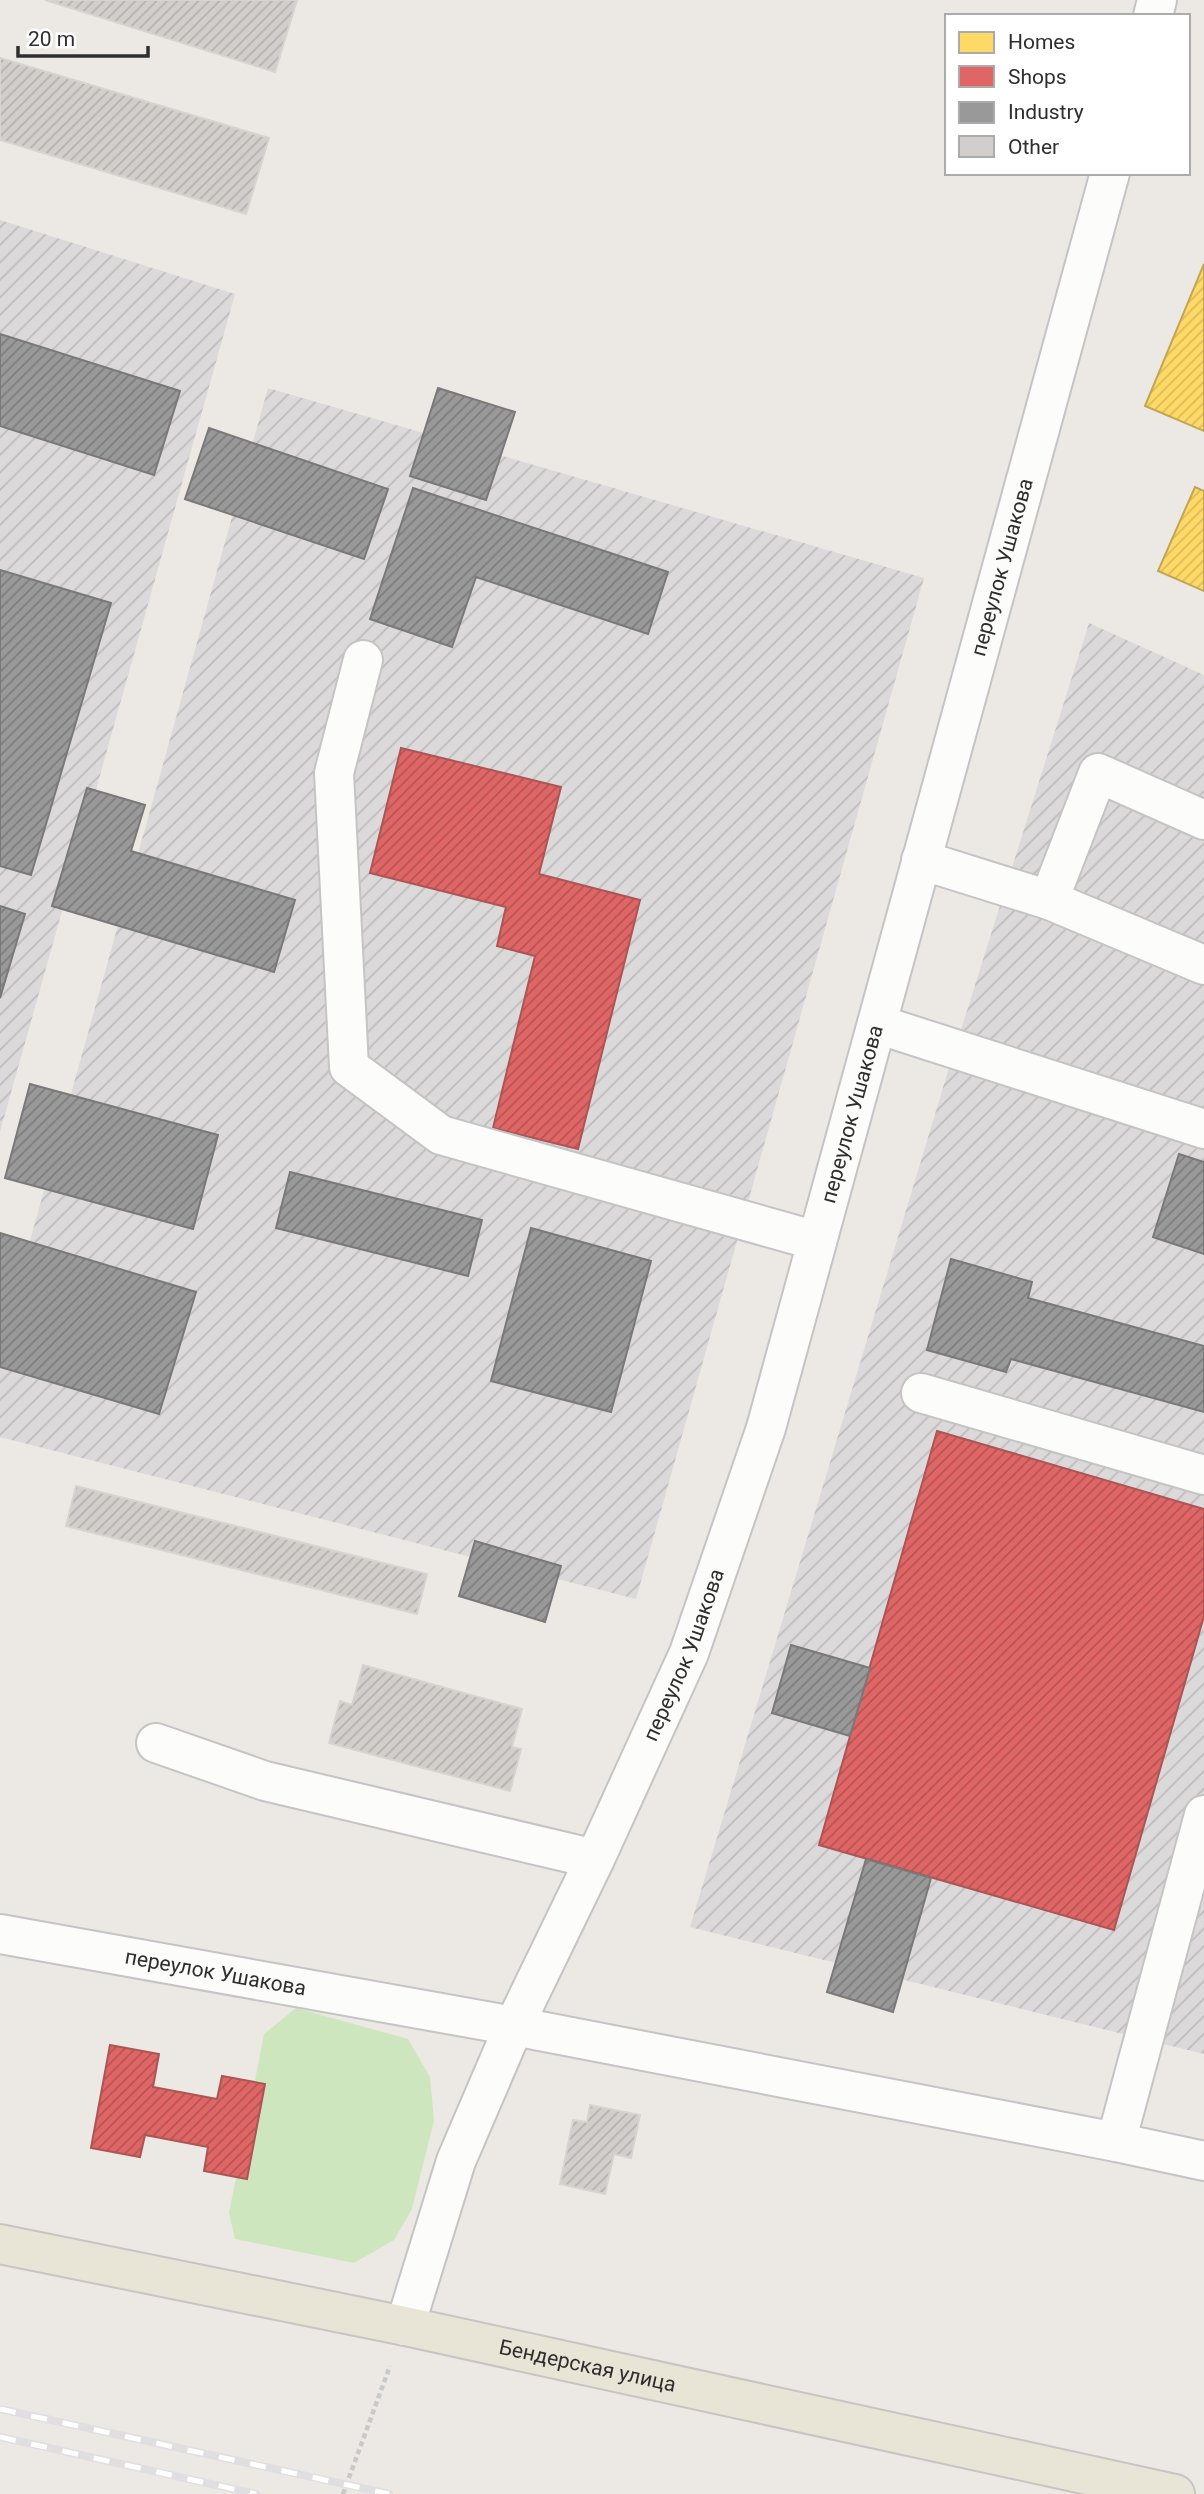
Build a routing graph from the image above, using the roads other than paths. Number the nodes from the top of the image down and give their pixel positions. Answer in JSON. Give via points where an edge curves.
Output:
{"nodes":[{"id":1,"x":1109,"y":175,"type":"edge"},
{"id":2,"x":363,"y":660,"type":"dead end"},
{"id":3,"x":1204,"y":820,"type":"edge"},
{"id":4,"x":922,"y":860,"type":"junction"},
{"id":5,"x":1049,"y":900,"type":"junction"},
{"id":6,"x":1204,"y":965,"type":"edge"},
{"id":7,"x":877,"y":1024,"type":"junction"},
{"id":8,"x":1204,"y":1129,"type":"edge"},
{"id":9,"x":817,"y":1241,"type":"junction"},
{"id":10,"x":921,"y":1393,"type":"dead end"},
{"id":11,"x":1204,"y":1475,"type":"edge"},
{"id":12,"x":156,"y":1743,"type":"dead end"},
{"id":13,"x":1204,"y":1815,"type":"edge"},
{"id":14,"x":595,"y":1859,"type":"junction"},
{"id":15,"x":0,"y":1934,"type":"edge"},
{"id":16,"x":514,"y":2026,"type":"junction"},
{"id":17,"x":1116,"y":2141,"type":"junction"},
{"id":18,"x":1204,"y":2161,"type":"edge"},
{"id":19,"x":0,"y":2244,"type":"edge"},
{"id":20,"x":405,"y":2326,"type":"junction"},
{"id":21,"x":1175,"y":2494,"type":"edge"}],
"edges":[{"from":1,"to":4,"type":"street","name":"переулок Ушакова"},
{"from":2,"to":9,"type":"street","via":[[334,773],[349,1067],[441,1135]]},
{"from":3,"to":5,"type":"street","via":[[1098,773]]},
{"from":4,"to":5,"type":"street"},
{"from":4,"to":7,"type":"street","name":"переулок Ушакова"},
{"from":5,"to":6,"type":"street"},
{"from":7,"to":8,"type":"street"},
{"from":7,"to":9,"type":"street","name":"переулок Ушакова"},
{"from":9,"to":14,"type":"street","name":"переулок Ушакова","via":[[766,1428],[690,1653]]},
{"from":10,"to":11,"type":"street"},
{"from":12,"to":14,"type":"street","via":[[265,1781]]},
{"from":13,"to":17,"type":"street"},
{"from":14,"to":16,"type":"street","name":"переулок Ушакова"},
{"from":15,"to":16,"type":"street","name":"переулок Ушакова"},
{"from":16,"to":17,"type":"street"},
{"from":16,"to":20,"type":"street","name":"переулок Ушакова","via":[[456,2161]]},
{"from":17,"to":18,"type":"street"},
{"from":19,"to":20,"type":"main road","name":"Бендерская улица"},
{"from":20,"to":21,"type":"main road","name":"Бендерская улица"}]}
